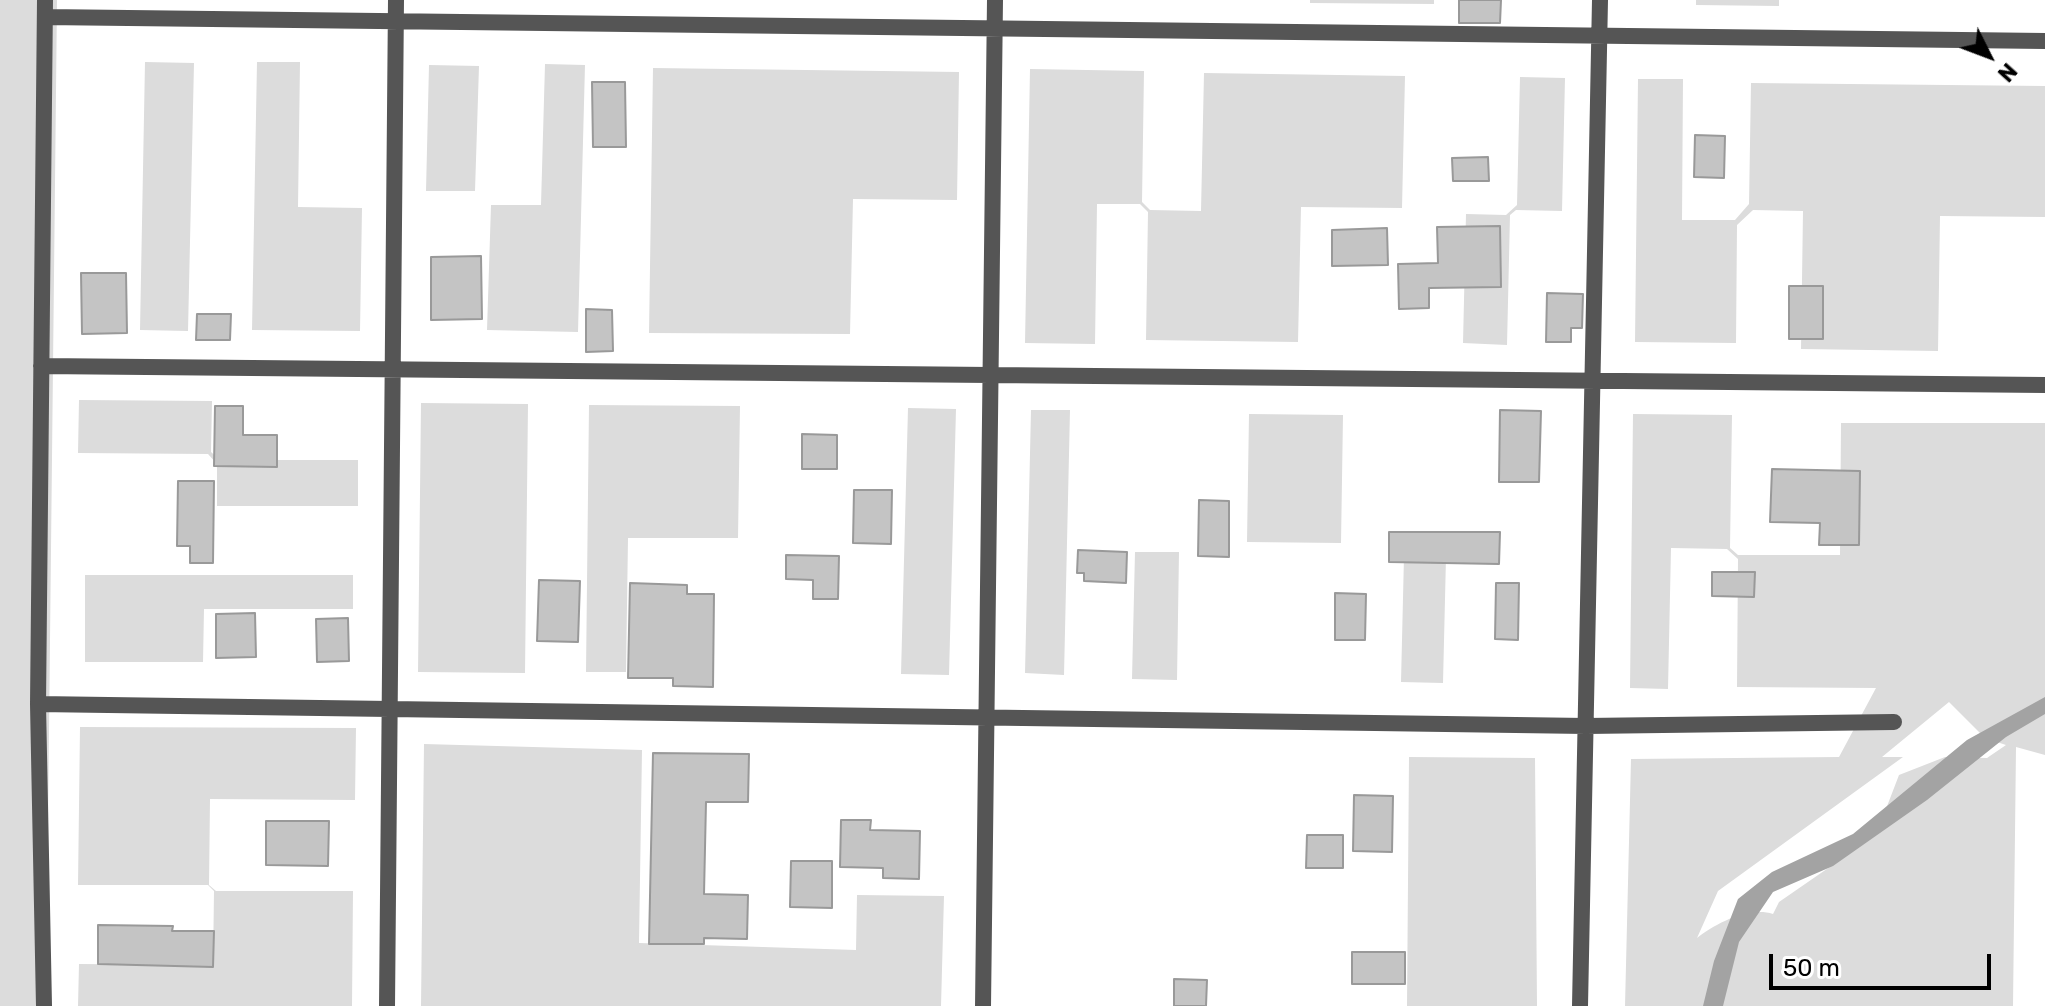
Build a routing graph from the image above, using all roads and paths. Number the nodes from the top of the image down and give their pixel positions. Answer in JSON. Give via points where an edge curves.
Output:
{"nodes":[{"id":1,"x":396,"y":0,"type":"edge"},
{"id":2,"x":995,"y":0,"type":"edge"},
{"id":3,"x":1600,"y":0,"type":"edge"},
{"id":4,"x":45,"y":8,"type":"edge"},
{"id":5,"x":396,"y":21,"type":"junction"},
{"id":6,"x":995,"y":29,"type":"junction"},
{"id":7,"x":1599,"y":35,"type":"junction"},
{"id":8,"x":2045,"y":41,"type":"edge"},
{"id":9,"x":41,"y":366,"type":"junction"},
{"id":10,"x":393,"y":370,"type":"junction"},
{"id":11,"x":991,"y":375,"type":"junction"},
{"id":12,"x":1593,"y":381,"type":"junction"},
{"id":13,"x":2045,"y":385,"type":"edge"},
{"id":14,"x":38,"y":704,"type":"junction"},
{"id":15,"x":390,"y":711,"type":"junction"},
{"id":16,"x":987,"y":718,"type":"junction"},
{"id":17,"x":1894,"y":722,"type":"dead end"},
{"id":18,"x":1586,"y":726,"type":"junction"},
{"id":19,"x":44,"y":1006,"type":"edge"},
{"id":20,"x":387,"y":1006,"type":"edge"},
{"id":21,"x":983,"y":1006,"type":"edge"},
{"id":22,"x":1580,"y":1006,"type":"edge"}],
"edges":[{"from":1,"to":5,"type":"street"},
{"from":2,"to":6,"type":"street"},
{"from":3,"to":7,"type":"street"},
{"from":4,"to":5,"type":"street"},
{"from":4,"to":9,"type":"street"},
{"from":5,"to":6,"type":"street"},
{"from":5,"to":10,"type":"street"},
{"from":6,"to":7,"type":"street"},
{"from":6,"to":11,"type":"street"},
{"from":7,"to":8,"type":"street"},
{"from":7,"to":12,"type":"street"},
{"from":9,"to":10,"type":"street"},
{"from":9,"to":14,"type":"street"},
{"from":10,"to":11,"type":"street"},
{"from":10,"to":15,"type":"street"},
{"from":11,"to":12,"type":"street"},
{"from":11,"to":16,"type":"street"},
{"from":12,"to":13,"type":"street"},
{"from":12,"to":18,"type":"street"},
{"from":14,"to":15,"type":"street"},
{"from":14,"to":19,"type":"street"},
{"from":15,"to":16,"type":"street"},
{"from":15,"to":20,"type":"street"},
{"from":16,"to":18,"type":"street"},
{"from":16,"to":21,"type":"street"},
{"from":17,"to":18,"type":"street"},
{"from":18,"to":22,"type":"street"}]}
